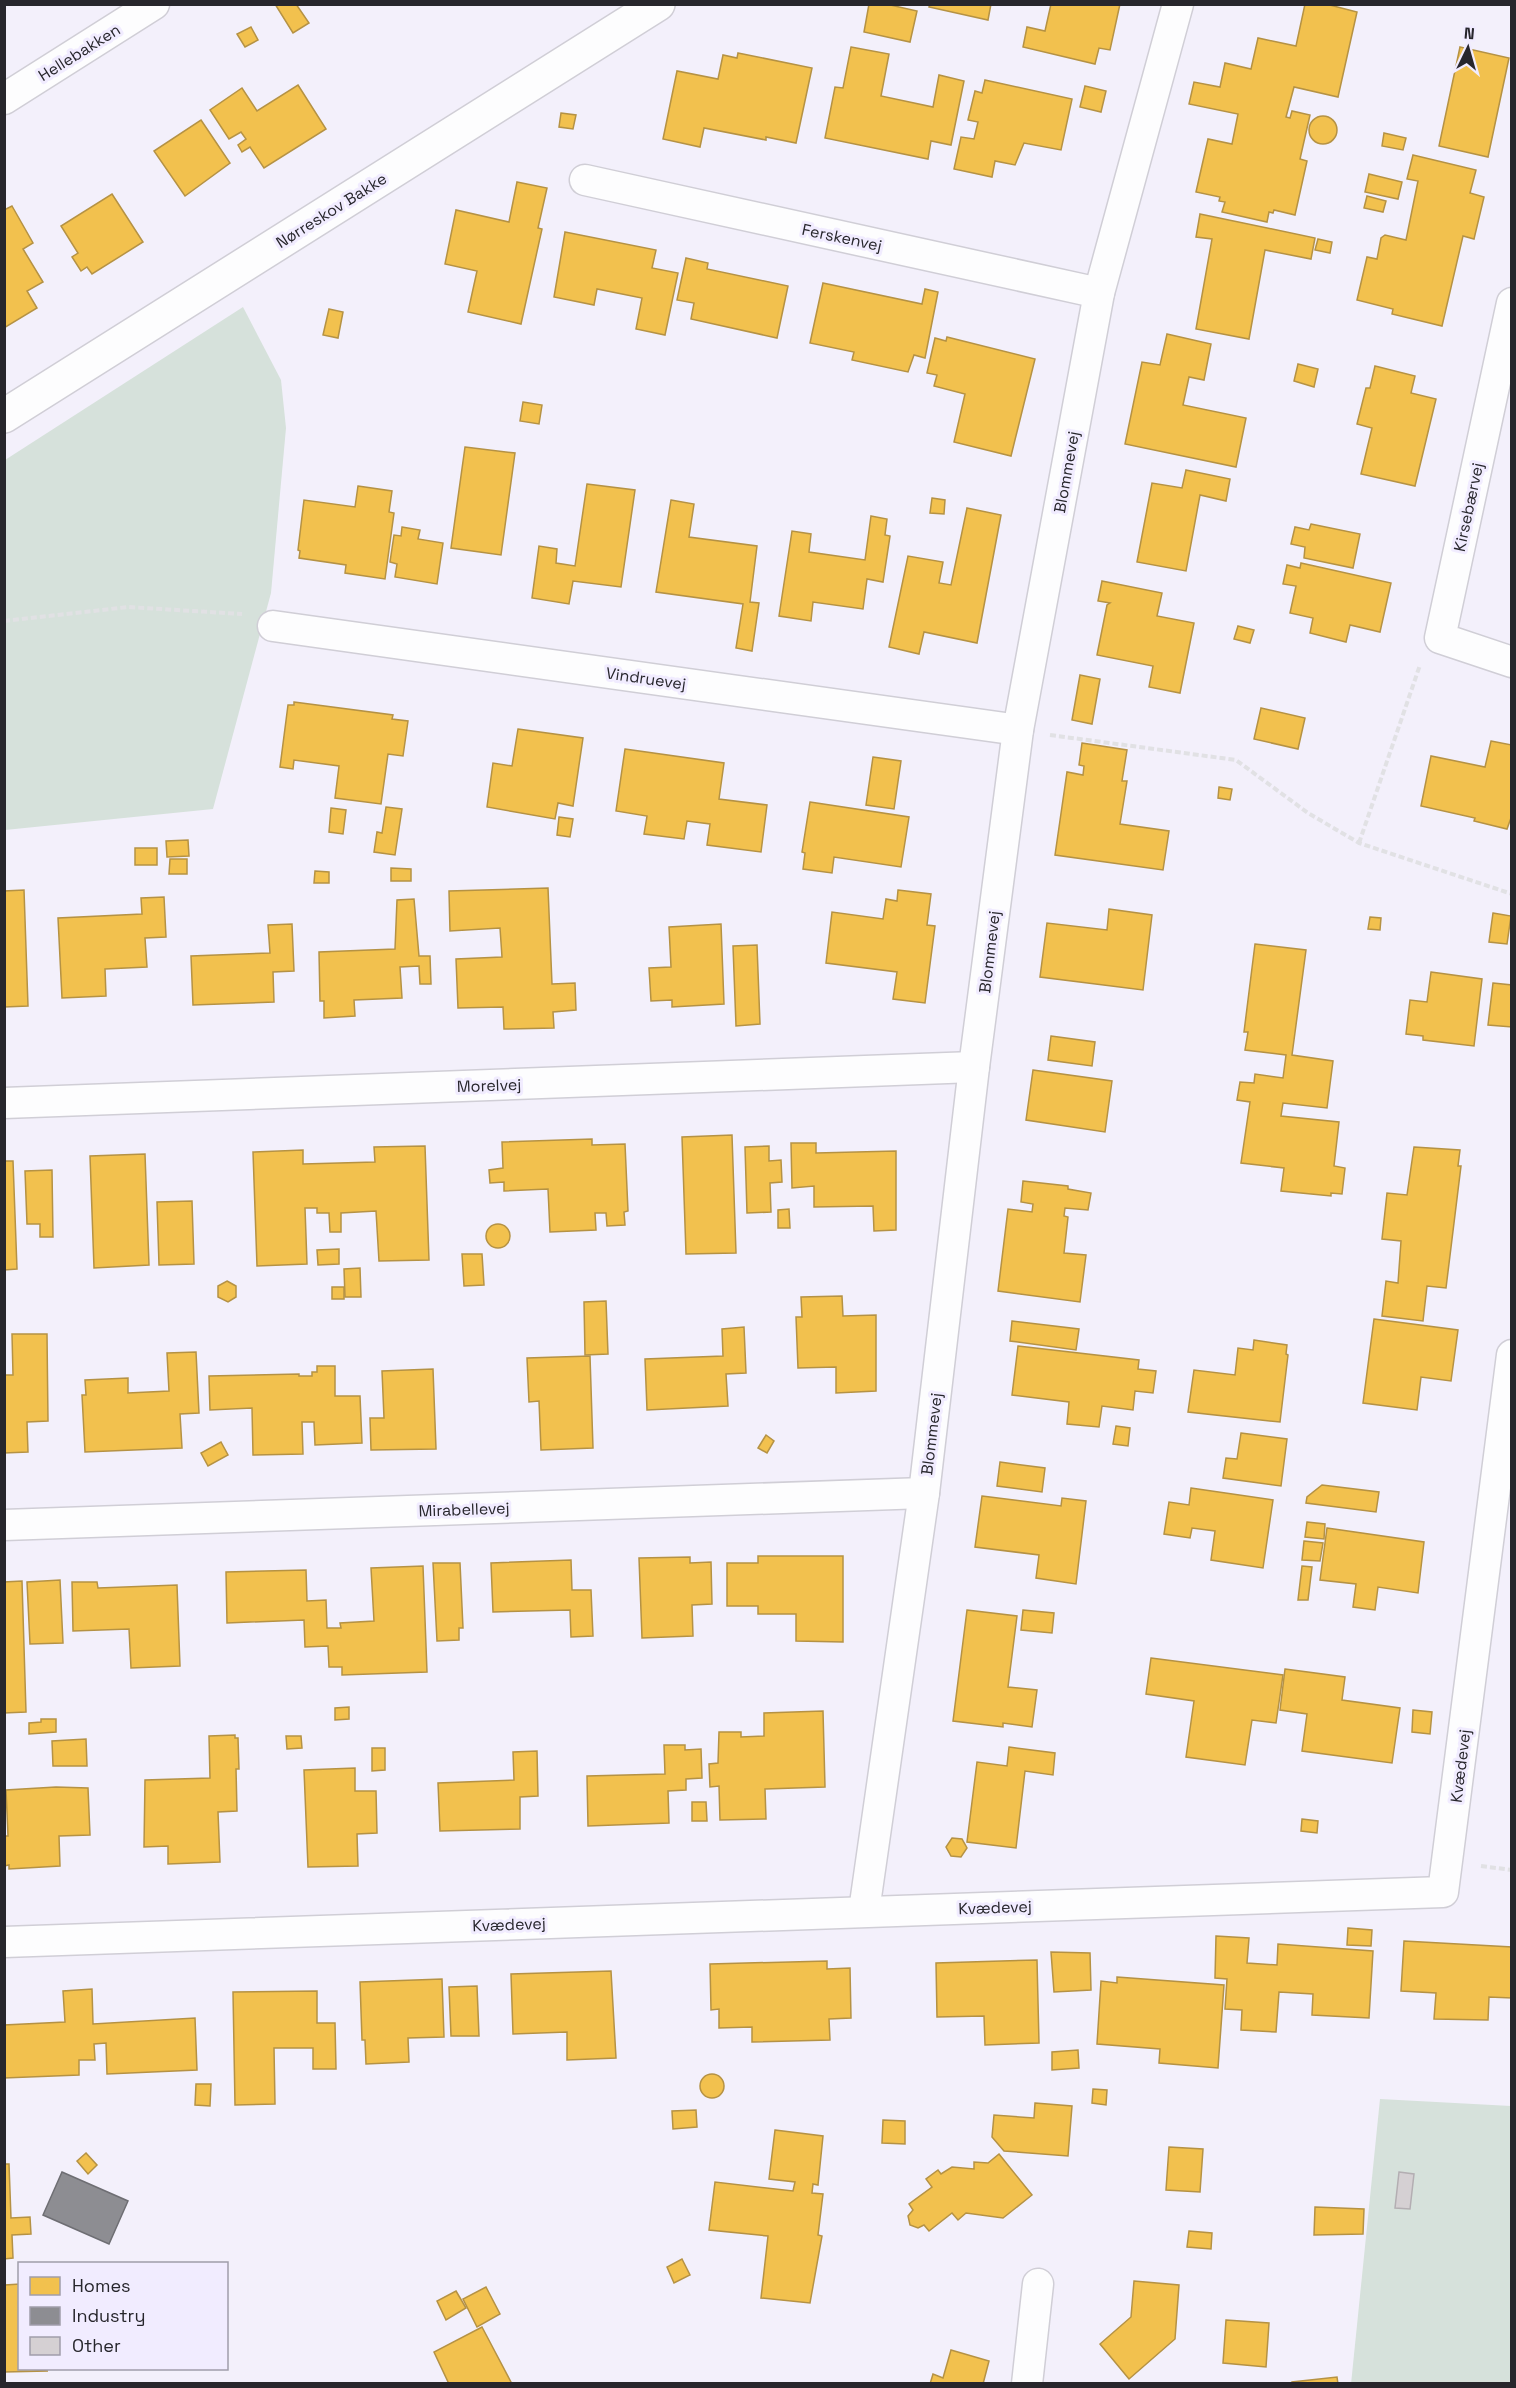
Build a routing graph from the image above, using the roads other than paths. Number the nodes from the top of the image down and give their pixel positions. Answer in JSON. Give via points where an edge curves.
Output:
{"nodes":[{"id":1,"x":154,"y":4,"type":"edge"},
{"id":2,"x":658,"y":4,"type":"edge"},
{"id":3,"x":1178,"y":4,"type":"edge"},
{"id":4,"x":4,"y":99,"type":"edge"},
{"id":5,"x":585,"y":180,"type":"dead end"},
{"id":6,"x":1099,"y":293,"type":"junction"},
{"id":7,"x":1512,"y":303,"type":"edge"},
{"id":8,"x":4,"y":416,"type":"edge"},
{"id":9,"x":273,"y":626,"type":"road end"},
{"id":10,"x":1512,"y":662,"type":"edge"},
{"id":11,"x":1018,"y":730,"type":"junction"},
{"id":12,"x":974,"y":1067,"type":"junction"},
{"id":13,"x":4,"y":1103,"type":"edge"},
{"id":14,"x":1512,"y":1355,"type":"edge"},
{"id":15,"x":924,"y":1493,"type":"junction"},
{"id":16,"x":4,"y":1526,"type":"edge"},
{"id":17,"x":864,"y":1911,"type":"junction"},
{"id":18,"x":4,"y":1942,"type":"edge"},
{"id":19,"x":1038,"y":2284,"type":"dead end"},
{"id":20,"x":1027,"y":2384,"type":"edge"}],
"edges":[{"from":1,"to":4,"type":"street","name":"Hellebakken"},
{"from":2,"to":8,"type":"main road","name":"Nørreskov Bakke"},
{"from":3,"to":6,"type":"street","name":"Blommevej"},
{"from":5,"to":6,"type":"street","name":"Ferskenvej"},
{"from":6,"to":11,"type":"street","name":"Blommevej"},
{"from":7,"to":10,"type":"street","name":"Kirsebærvej","via":[[1440,638]]},
{"from":9,"to":11,"type":"street","name":"Vindruevej"},
{"from":11,"to":12,"type":"street","name":"Blommevej"},
{"from":12,"to":13,"type":"street","name":"Morelvej"},
{"from":12,"to":15,"type":"street","name":"Blommevej"},
{"from":14,"to":17,"type":"street","name":"Kvædevej","via":[[1443,1892]]},
{"from":15,"to":16,"type":"street","name":"Mirabellevej"},
{"from":15,"to":17,"type":"street","name":"Blommevej"},
{"from":17,"to":18,"type":"street","name":"Kvædevej"},
{"from":19,"to":20,"type":"street"}]}
